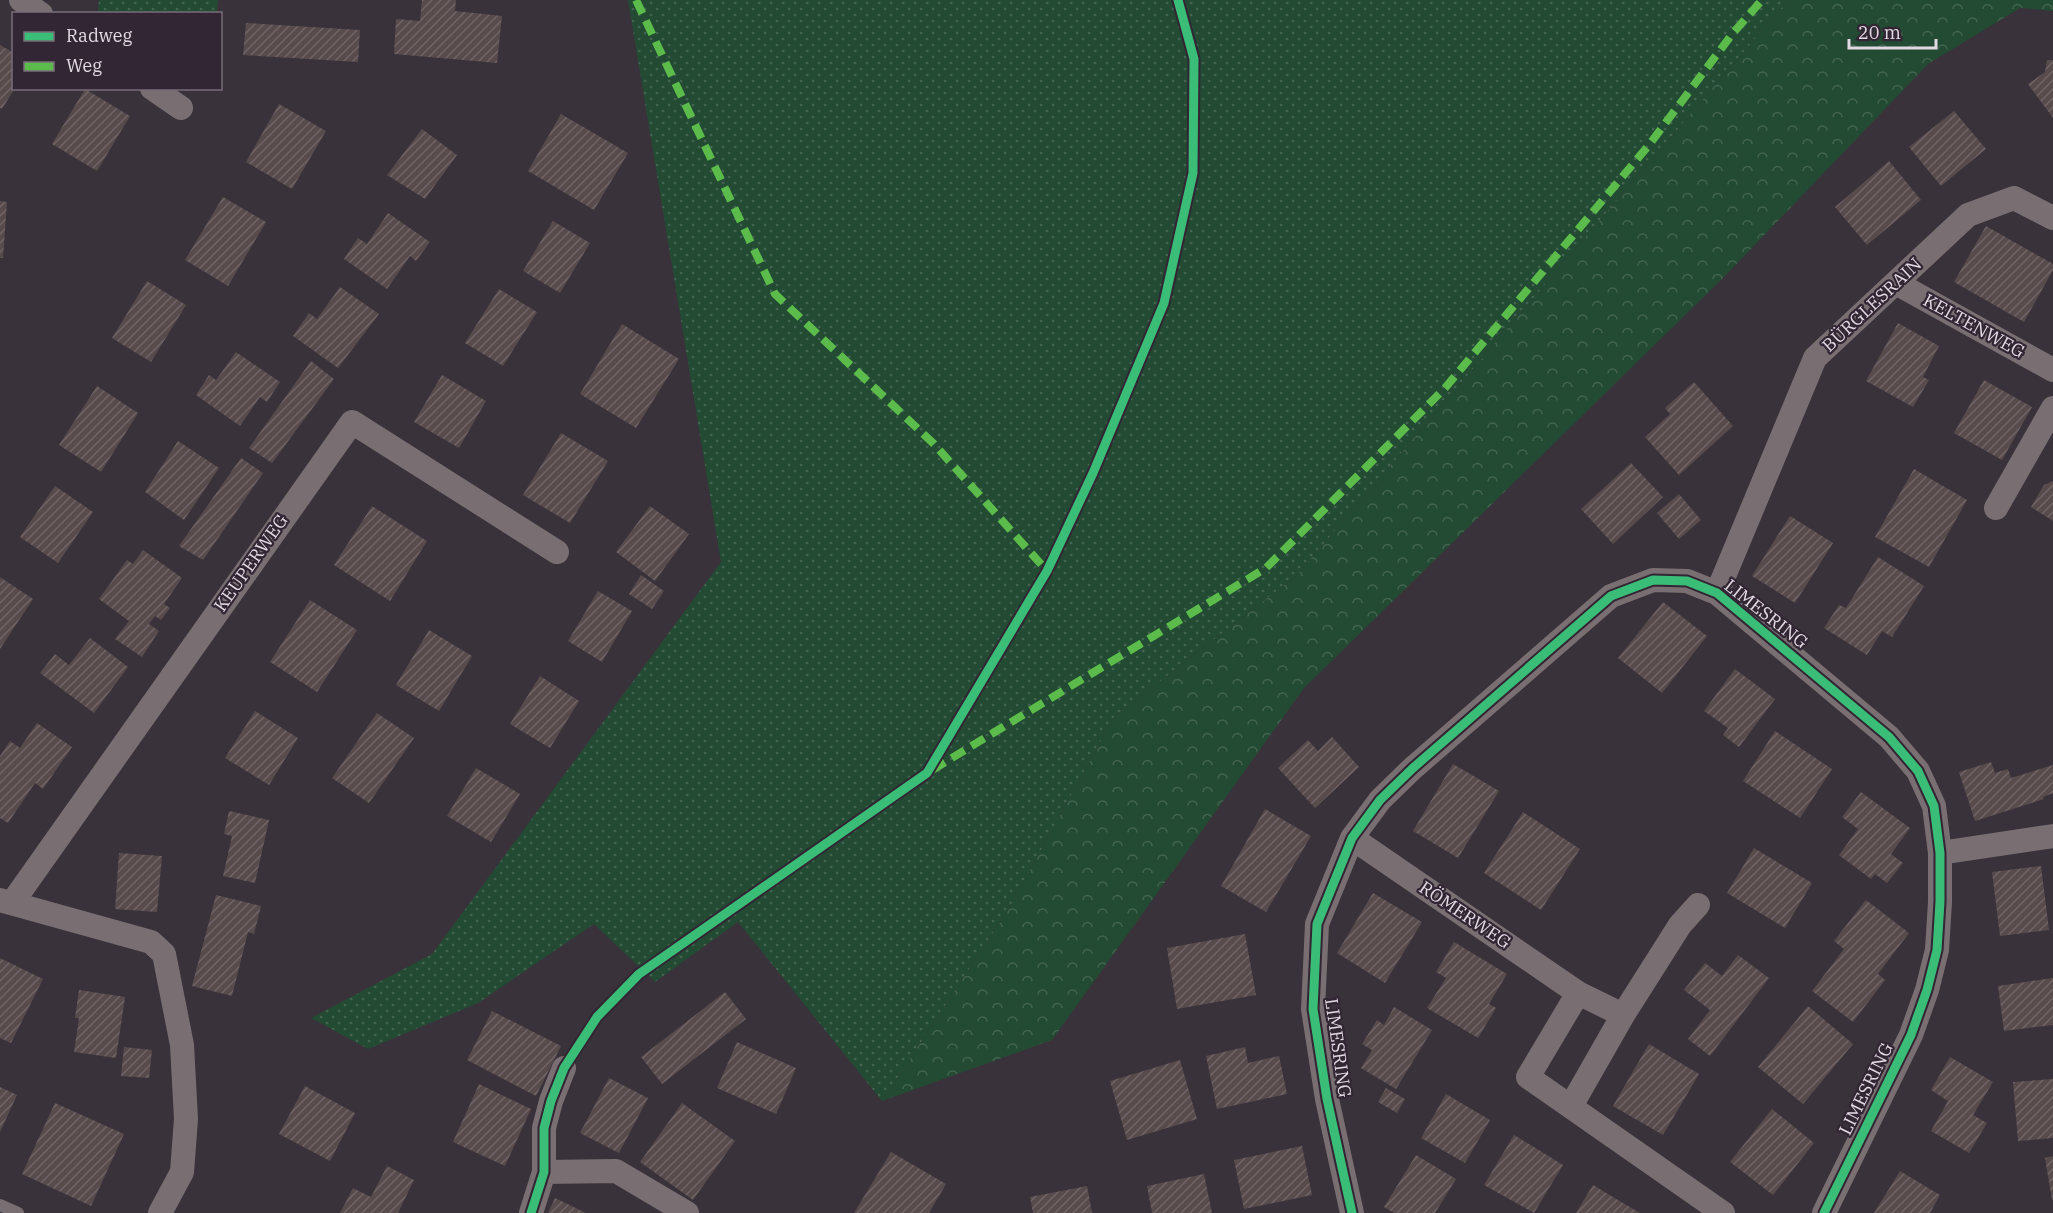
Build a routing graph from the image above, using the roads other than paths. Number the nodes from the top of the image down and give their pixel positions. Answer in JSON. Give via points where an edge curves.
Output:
{"nodes":[{"id":1,"x":21,"y":0,"type":"edge"},
{"id":2,"x":38,"y":12,"type":"edge"},
{"id":3,"x":156,"y":90,"type":"edge"},
{"id":4,"x":182,"y":108,"type":"dead end"},
{"id":5,"x":2053,"y":218,"type":"edge"},
{"id":6,"x":1896,"y":283,"type":"junction"},
{"id":7,"x":2053,"y":370,"type":"edge"},
{"id":8,"x":2053,"y":408,"type":"edge"},
{"id":9,"x":1996,"y":508,"type":"dead end"},
{"id":10,"x":557,"y":552,"type":"dead end"},
{"id":11,"x":1717,"y":593,"type":"junction"},
{"id":12,"x":2053,"y":836,"type":"edge"},
{"id":13,"x":1352,"y":838,"type":"junction"},
{"id":14,"x":1940,"y":853,"type":"junction"},
{"id":15,"x":6,"y":902,"type":"edge"},
{"id":16,"x":1698,"y":905,"type":"dead end"},
{"id":17,"x":1578,"y":993,"type":"junction"},
{"id":18,"x":1623,"y":1015,"type":"junction"},
{"id":19,"x":564,"y":1068,"type":"dead end"},
{"id":20,"x":1571,"y":1106,"type":"junction"},
{"id":21,"x":544,"y":1172,"type":"junction"},
{"id":22,"x":0,"y":1204,"type":"edge"},
{"id":23,"x":18,"y":1213,"type":"edge"},
{"id":24,"x":160,"y":1213,"type":"edge"},
{"id":25,"x":531,"y":1213,"type":"edge"},
{"id":26,"x":687,"y":1213,"type":"edge"},
{"id":27,"x":1351,"y":1213,"type":"edge"},
{"id":28,"x":1723,"y":1213,"type":"edge"},
{"id":29,"x":1824,"y":1213,"type":"edge"}],
"edges":[{"from":1,"to":2,"type":"street"},
{"from":3,"to":4,"type":"street"},
{"from":5,"to":6,"type":"street","name":"BÜRGLESRAIN","via":[[2014,198],[1968,215]]},
{"from":6,"to":7,"type":"street","name":"KELTENWEG"},
{"from":6,"to":11,"type":"street","name":"BÜRGLESRAIN","via":[[1815,358]]},
{"from":8,"to":9,"type":"street"},
{"from":10,"to":15,"type":"street","name":"KEUPERWEG","via":[[352,422]]},
{"from":11,"to":13,"type":"street","name":"LIMESRING","via":[[1687,581],[1653,580],[1611,596],[1413,768],[1380,800]]},
{"from":11,"to":14,"type":"street","name":"LIMESRING","via":[[1889,736],[1918,771],[1934,806]]},
{"from":12,"to":14,"type":"street"},
{"from":13,"to":17,"type":"street","name":"RÖMERWEG"},
{"from":13,"to":27,"type":"street","name":"LIMESRING","via":[[1317,924],[1313,1009]]},
{"from":14,"to":29,"type":"street","name":"LIMESRING","via":[[1936,950],[1927,990],[1911,1035]]},
{"from":15,"to":24,"type":"street","via":[[151,942],[164,954],[182,1045],[186,1119],[182,1172]]},
{"from":16,"to":18,"type":"street","via":[[1680,925]]},
{"from":17,"to":18,"type":"street","name":"RÖMERWEG"},
{"from":17,"to":20,"type":"street","via":[[1528,1077]]},
{"from":18,"to":20,"type":"street"},
{"from":19,"to":21,"type":"street","via":[[544,1128]]},
{"from":20,"to":28,"type":"street"},
{"from":21,"to":25,"type":"street"},
{"from":21,"to":26,"type":"street","via":[[616,1171]]},
{"from":22,"to":23,"type":"lane"}]}
